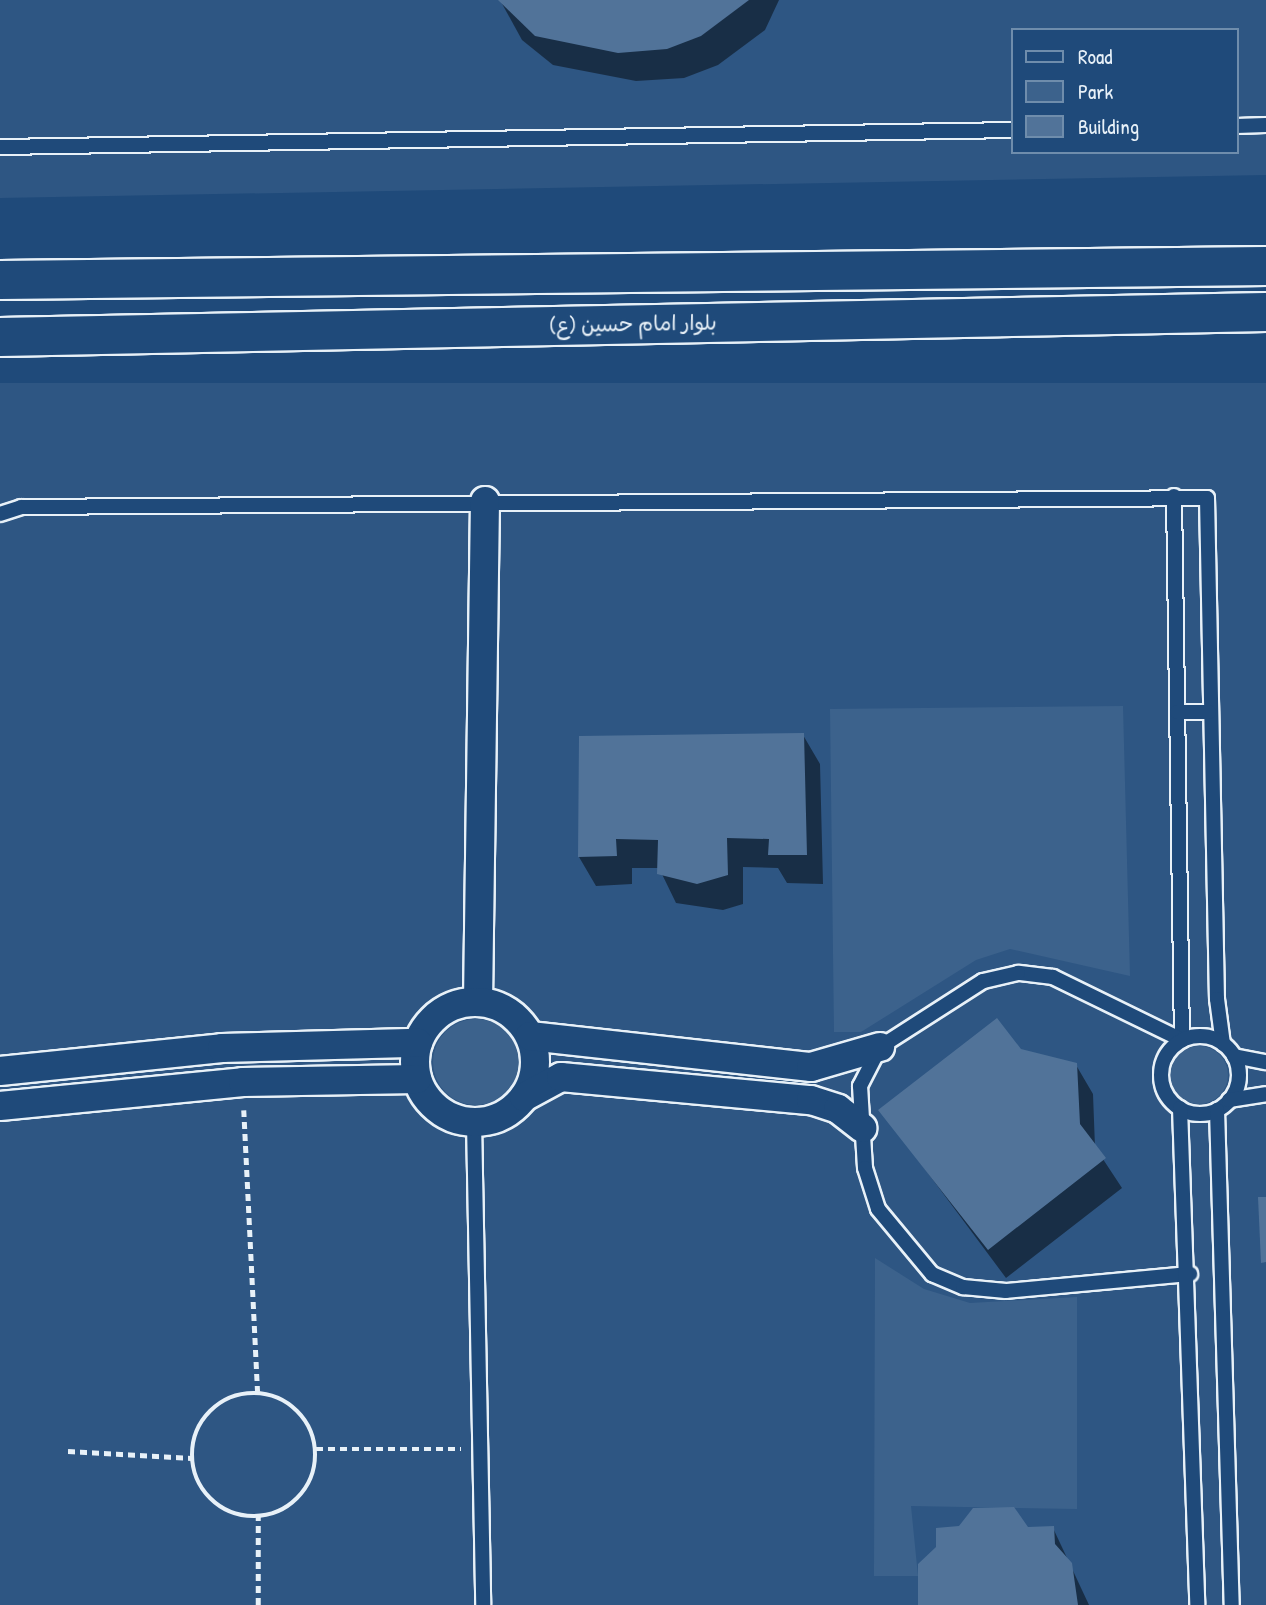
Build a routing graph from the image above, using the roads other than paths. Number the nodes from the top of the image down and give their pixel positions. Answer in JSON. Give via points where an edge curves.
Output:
{"nodes":[{"id":1,"x":1266,"y":125,"type":"edge"},
{"id":2,"x":1238,"y":126,"type":"edge"},
{"id":3,"x":1010,"y":130,"type":"edge"},
{"id":4,"x":0,"y":147,"type":"edge"},
{"id":5,"x":1266,"y":266,"type":"edge"},
{"id":6,"x":0,"y":280,"type":"edge"},
{"id":7,"x":1266,"y":312,"type":"edge"},
{"id":8,"x":0,"y":337,"type":"edge"},
{"id":9,"x":1174,"y":496,"type":"junction"},
{"id":10,"x":485,"y":501,"type":"junction"},
{"id":11,"x":0,"y":514,"type":"edge"},
{"id":12,"x":1177,"y":712,"type":"junction"},
{"id":13,"x":1209,"y":712,"type":"junction"},
{"id":14,"x":478,"y":1002,"type":"junction"},
{"id":15,"x":530,"y":1036,"type":"junction"},
{"id":16,"x":1182,"y":1040,"type":"junction"},
{"id":17,"x":418,"y":1043,"type":"junction"},
{"id":18,"x":1223,"y":1044,"type":"junction"},
{"id":19,"x":880,"y":1047,"type":"junction"},
{"id":20,"x":1234,"y":1056,"type":"junction"},
{"id":21,"x":1266,"y":1062,"type":"edge"},
{"id":22,"x":0,"y":1072,"type":"edge"},
{"id":23,"x":417,"y":1079,"type":"junction"},
{"id":24,"x":1266,"y":1094,"type":"edge"},
{"id":25,"x":524,"y":1097,"type":"junction"},
{"id":26,"x":1229,"y":1100,"type":"junction"},
{"id":27,"x":0,"y":1106,"type":"edge"},
{"id":28,"x":1180,"y":1108,"type":"junction"},
{"id":29,"x":1217,"y":1110,"type":"junction"},
{"id":30,"x":474,"y":1122,"type":"junction"},
{"id":31,"x":862,"y":1128,"type":"junction"},
{"id":32,"x":1190,"y":1274,"type":"junction"},
{"id":33,"x":483,"y":1605,"type":"edge"},
{"id":34,"x":1197,"y":1605,"type":"edge"},
{"id":35,"x":1231,"y":1605,"type":"edge"}],
"edges":[{"from":1,"to":2,"type":"lane"},
{"from":3,"to":4,"type":"lane"},
{"from":5,"to":6,"type":"main road"},
{"from":7,"to":8,"type":"main road","name":"بلوار امام حسین (ع)"},
{"from":9,"to":10,"type":"lane"},
{"from":9,"to":12,"type":"lane"},
{"from":9,"to":13,"type":"lane","via":[[1207,498]]},
{"from":10,"to":11,"type":"lane","via":[[21,507]]},
{"from":10,"to":14,"type":"street"},
{"from":12,"to":13,"type":"lane"},
{"from":12,"to":16,"type":"lane"},
{"from":13,"to":18,"type":"lane"},
{"from":14,"to":15,"type":"street","via":[[503,1008]]},
{"from":14,"to":17,"type":"street","via":[[440,1013]]},
{"from":15,"to":19,"type":"street","via":[[811,1067]]},
{"from":15,"to":25,"type":"street","via":[[535,1068]]},
{"from":16,"to":18,"type":"lane","via":[[1204,1036]]},
{"from":16,"to":19,"type":"lane","via":[[1053,977],[1018,973],[983,981]]},
{"from":16,"to":28,"type":"lane","via":[[1166,1056],[1161,1079]]},
{"from":17,"to":22,"type":"street","via":[[222,1048]]},
{"from":17,"to":23,"type":"street"},
{"from":18,"to":20,"type":"lane"},
{"from":19,"to":31,"type":"lane","via":[[860,1086]]},
{"from":20,"to":21,"type":"lane"},
{"from":20,"to":26,"type":"lane","via":[[1238,1079]]},
{"from":23,"to":27,"type":"street","via":[[243,1082]]},
{"from":23,"to":30,"type":"street","via":[[435,1107]]},
{"from":24,"to":26,"type":"lane"},
{"from":25,"to":30,"type":"street","via":[[495,1119]]},
{"from":25,"to":31,"type":"street","via":[[561,1077],[575,1078],[811,1100],[838,1109]]},
{"from":26,"to":29,"type":"lane"},
{"from":28,"to":29,"type":"lane"},
{"from":28,"to":32,"type":"lane"},
{"from":29,"to":35,"type":"lane"},
{"from":30,"to":33,"type":"lane"},
{"from":31,"to":32,"type":"lane","via":[[864,1168],[877,1209],[932,1274],[963,1287],[1006,1291]]},
{"from":32,"to":34,"type":"lane"}]}
